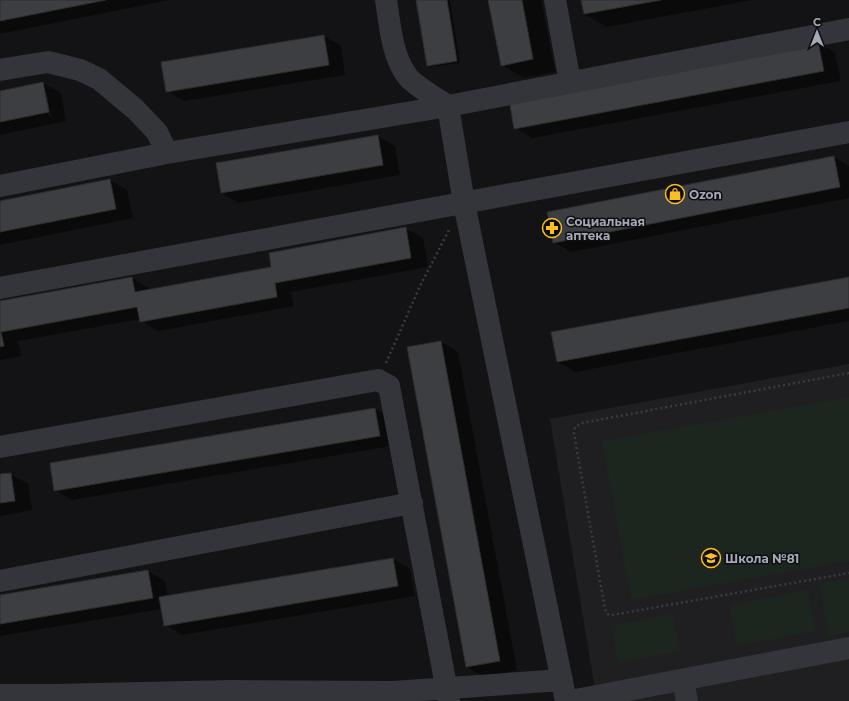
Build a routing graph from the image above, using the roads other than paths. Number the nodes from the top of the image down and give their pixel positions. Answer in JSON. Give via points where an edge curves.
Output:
{"nodes":[{"id":1,"x":386,"y":0,"type":"edge"},
{"id":2,"x":555,"y":0,"type":"edge"},
{"id":3,"x":849,"y":29,"type":"edge"},
{"id":4,"x":0,"y":70,"type":"edge"},
{"id":5,"x":570,"y":82,"type":"junction"},
{"id":6,"x":448,"y":106,"type":"junction"},
{"id":7,"x":849,"y":132,"type":"edge"},
{"id":8,"x":167,"y":153,"type":"junction"},
{"id":9,"x":0,"y":186,"type":"edge"},
{"id":10,"x":464,"y":203,"type":"junction"},
{"id":11,"x":0,"y":288,"type":"edge"},
{"id":12,"x":0,"y":447,"type":"edge"},
{"id":13,"x":412,"y":503,"type":"junction"},
{"id":14,"x":0,"y":581,"type":"edge"},
{"id":15,"x":849,"y":648,"type":"edge"},
{"id":16,"x":683,"y":680,"type":"junction"},
{"id":17,"x":564,"y":691,"type":"edge"},
{"id":18,"x":0,"y":695,"type":"edge"},
{"id":19,"x":448,"y":695,"type":"edge"},
{"id":20,"x":223,"y":696,"type":"edge"},
{"id":21,"x":386,"y":696,"type":"edge"},
{"id":22,"x":49,"y":698,"type":"edge"},
{"id":23,"x":570,"y":701,"type":"edge"},
{"id":24,"x":687,"y":701,"type":"edge"}],
"edges":[{"from":1,"to":6,"type":"lane","via":[[394,46],[408,78]]},
{"from":2,"to":5,"type":"lane"},
{"from":3,"to":5,"type":"lane"},
{"from":4,"to":8,"type":"lane","via":[[48,62],[80,70],[99,79],[135,109],[157,132]]},
{"from":5,"to":6,"type":"lane"},
{"from":6,"to":8,"type":"lane"},
{"from":6,"to":10,"type":"lane"},
{"from":7,"to":10,"type":"lane"},
{"from":8,"to":9,"type":"lane"},
{"from":10,"to":11,"type":"lane"},
{"from":10,"to":17,"type":"lane"},
{"from":12,"to":13,"type":"lane","via":[[378,380],[389,386]]},
{"from":13,"to":14,"type":"lane"},
{"from":13,"to":19,"type":"lane"},
{"from":15,"to":16,"type":"lane"},
{"from":16,"to":23,"type":"lane"},
{"from":16,"to":24,"type":"lane"},
{"from":17,"to":19,"type":"lane"},
{"from":18,"to":22,"type":"lane"},
{"from":19,"to":21,"type":"lane"},
{"from":20,"to":21,"type":"lane"},
{"from":20,"to":22,"type":"lane"}]}
